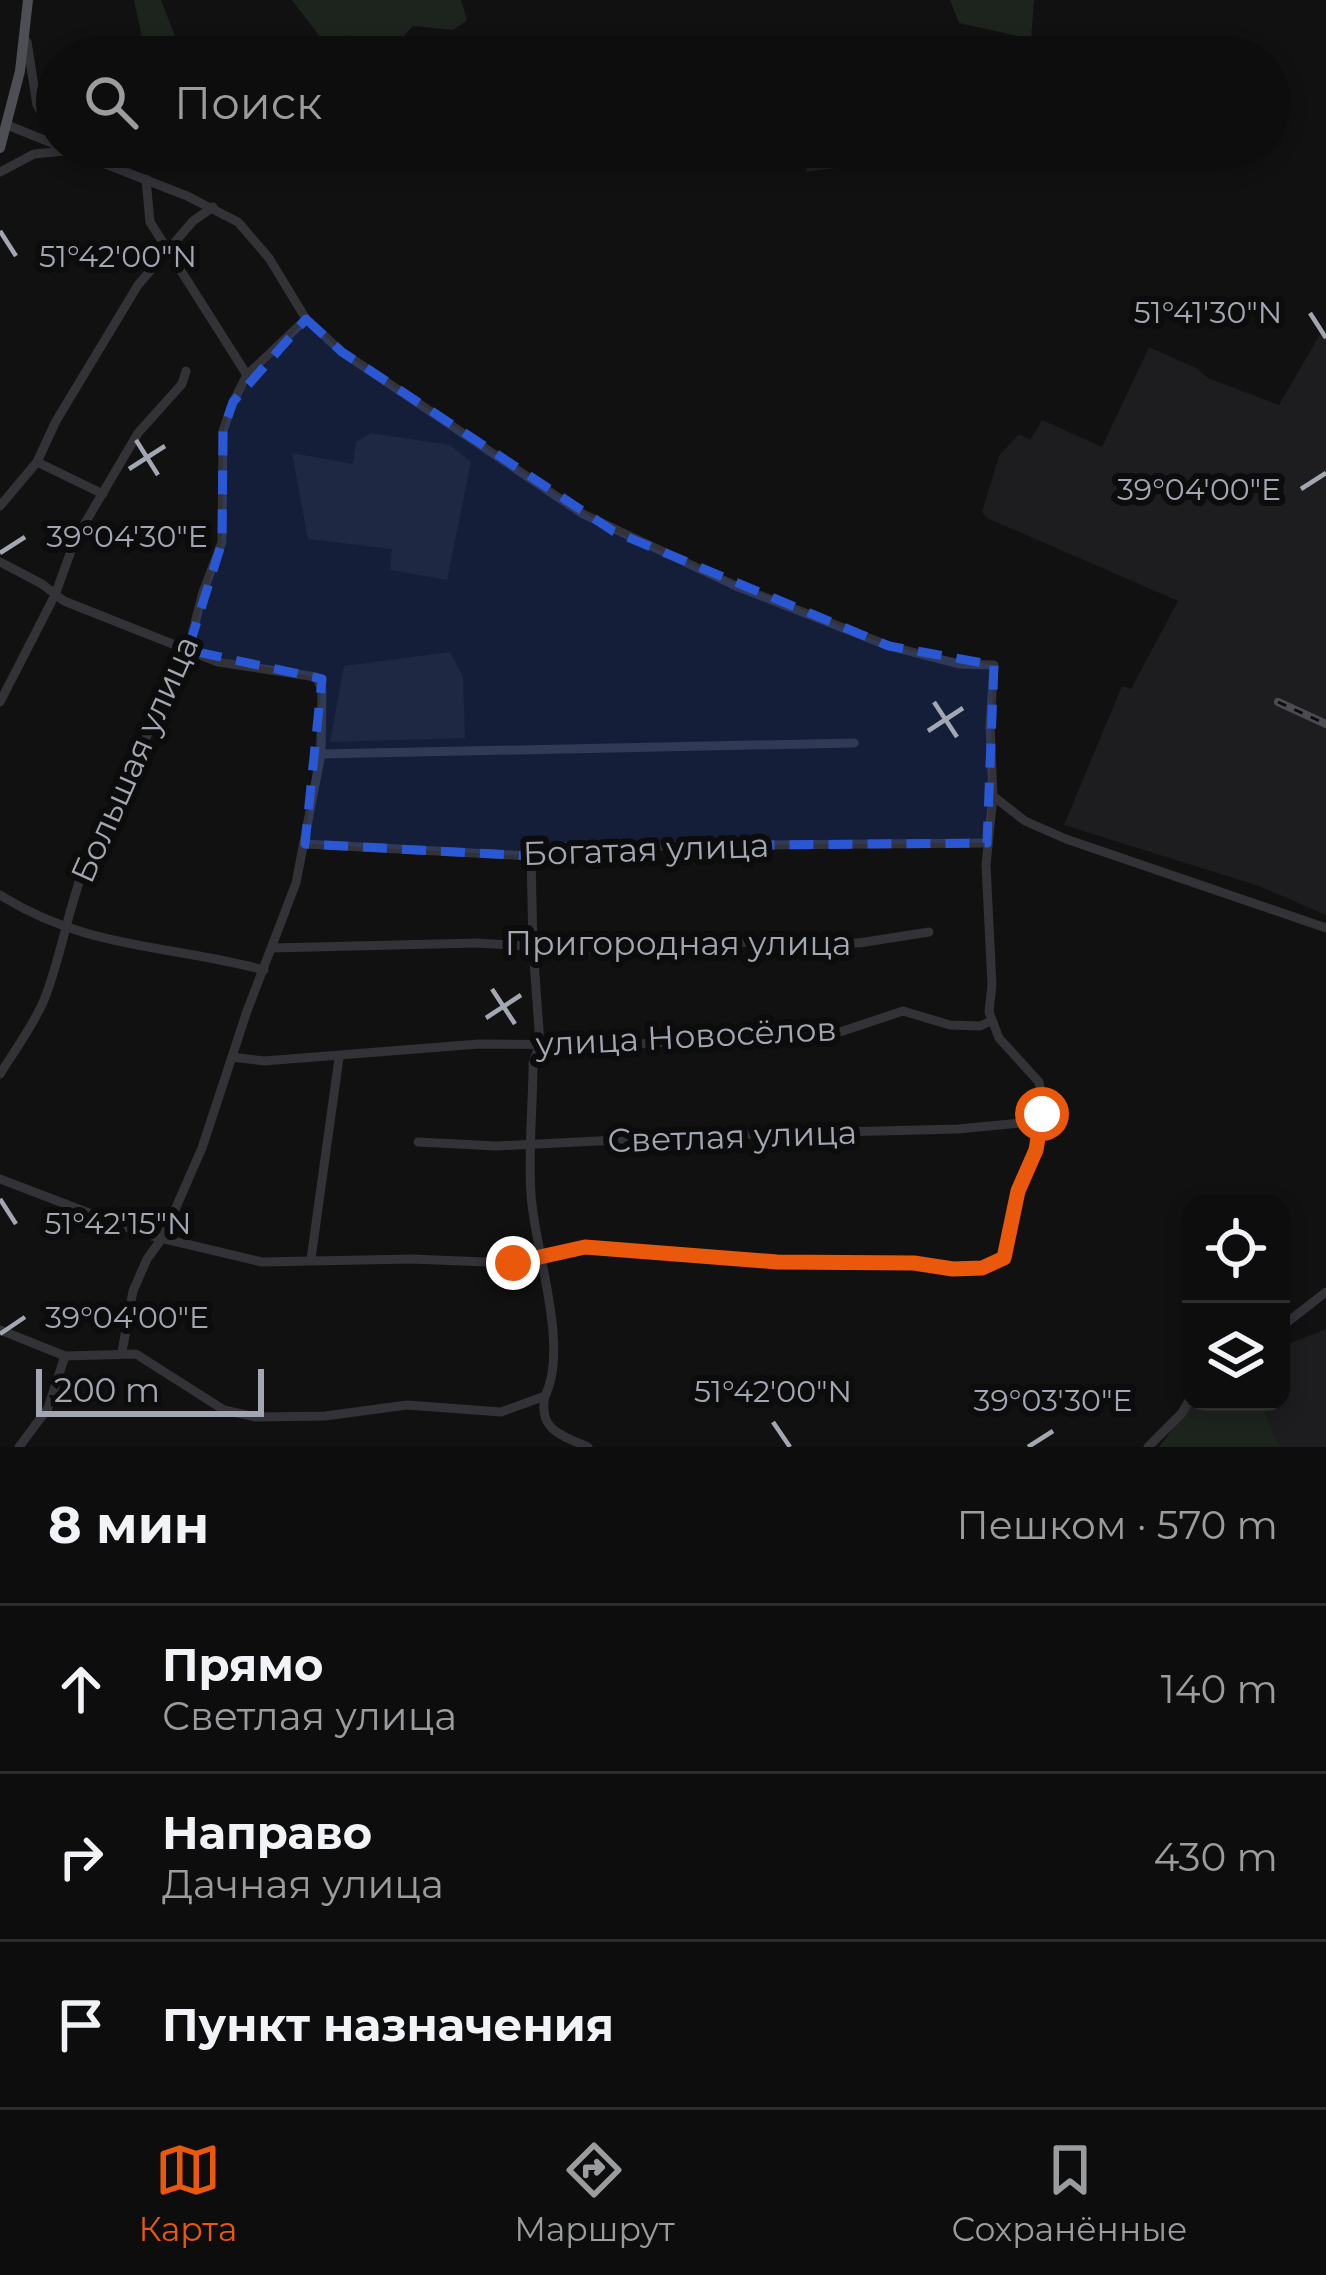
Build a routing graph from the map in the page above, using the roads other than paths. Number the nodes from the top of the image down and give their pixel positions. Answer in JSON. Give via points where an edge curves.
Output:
{"nodes":[{"id":1,"x":28,"y":0,"type":"edge"},
{"id":2,"x":26,"y":33,"type":"junction"},
{"id":3,"x":36,"y":101,"type":"edge"},
{"id":4,"x":7,"y":125,"type":"junction"},
{"id":5,"x":36,"y":136,"type":"edge"},
{"id":6,"x":0,"y":148,"type":"edge"},
{"id":7,"x":36,"y":153,"type":"edge"},
{"id":8,"x":118,"y":168,"type":"edge"},
{"id":9,"x":0,"y":172,"type":"edge"},
{"id":10,"x":146,"y":179,"type":"junction"},
{"id":11,"x":213,"y":207,"type":"junction"},
{"id":12,"x":166,"y":250,"type":"junction"},
{"id":13,"x":306,"y":319,"type":"junction"},
{"id":14,"x":186,"y":371,"type":"dead end"},
{"id":15,"x":248,"y":375,"type":"junction"},
{"id":16,"x":37,"y":462,"type":"junction"},
{"id":17,"x":104,"y":494,"type":"junction"},
{"id":18,"x":0,"y":506,"type":"edge"},
{"id":19,"x":0,"y":562,"type":"edge"},
{"id":20,"x":56,"y":595,"type":"junction"},
{"id":21,"x":188,"y":650,"type":"junction"},
{"id":22,"x":0,"y":701,"type":"edge"},
{"id":23,"x":854,"y":743,"type":"dead end"},
{"id":24,"x":321,"y":754,"type":"junction"},
{"id":25,"x":993,"y":796,"type":"junction"},
{"id":26,"x":987,"y":843,"type":"junction"},
{"id":27,"x":305,"y":844,"type":"junction"},
{"id":28,"x":531,"y":856,"type":"junction"},
{"id":29,"x":0,"y":895,"type":"edge"},
{"id":30,"x":1326,"y":928,"type":"edge"},
{"id":31,"x":67,"y":929,"type":"junction"},
{"id":32,"x":929,"y":932,"type":"dead end"},
{"id":33,"x":532,"y":947,"type":"junction"},
{"id":34,"x":272,"y":948,"type":"junction"},
{"id":35,"x":264,"y":970,"type":"junction"},
{"id":36,"x":991,"y":1021,"type":"junction"},
{"id":37,"x":540,"y":1044,"type":"junction"},
{"id":38,"x":232,"y":1057,"type":"junction"},
{"id":39,"x":339,"y":1058,"type":"junction"},
{"id":40,"x":0,"y":1073,"type":"edge"},
{"id":41,"x":1042,"y":1114,"type":"junction"},
{"id":42,"x":418,"y":1142,"type":"dead end"},
{"id":43,"x":532,"y":1144,"type":"junction"},
{"id":44,"x":0,"y":1179,"type":"edge"},
{"id":45,"x":163,"y":1238,"type":"junction"},
{"id":46,"x":541,"y":1258,"type":"junction"},
{"id":47,"x":311,"y":1259,"type":"junction"},
{"id":48,"x":1326,"y":1292,"type":"edge"},
{"id":49,"x":1290,"y":1320,"type":"edge"},
{"id":50,"x":0,"y":1330,"type":"edge"},
{"id":51,"x":122,"y":1352,"type":"junction"},
{"id":52,"x":65,"y":1356,"type":"junction"},
{"id":53,"x":544,"y":1396,"type":"junction"},
{"id":54,"x":1183,"y":1411,"type":"edge"},
{"id":55,"x":19,"y":1447,"type":"edge"},
{"id":56,"x":588,"y":1447,"type":"edge"},
{"id":57,"x":1148,"y":1447,"type":"edge"}],
"edges":[{"from":1,"to":2,"type":"main road"},
{"from":2,"to":3,"type":"street"},
{"from":2,"to":4,"type":"main road"},
{"from":4,"to":5,"type":"street"},
{"from":4,"to":6,"type":"main road"},
{"from":7,"to":9,"type":"street"},
{"from":8,"to":10,"type":"street"},
{"from":10,"to":11,"type":"street"},
{"from":10,"to":12,"type":"street","via":[[150,222]]},
{"from":11,"to":12,"type":"street"},
{"from":11,"to":13,"type":"street","via":[[253,237]]},
{"from":12,"to":15,"type":"street"},
{"from":12,"to":16,"type":"street"},
{"from":13,"to":15,"type":"street","name":"Большая улица"},
{"from":13,"to":25,"type":"street","via":[[360,365],[613,531],[889,646],[994,665]]},
{"from":14,"to":17,"type":"street"},
{"from":15,"to":21,"type":"street","name":"Большая улица","via":[[223,431],[223,542]]},
{"from":16,"to":17,"type":"street"},
{"from":16,"to":18,"type":"street"},
{"from":17,"to":20,"type":"street","via":[[75,540]]},
{"from":19,"to":20,"type":"street"},
{"from":20,"to":21,"type":"street"},
{"from":20,"to":22,"type":"street"},
{"from":21,"to":24,"type":"street","via":[[316,677]]},
{"from":21,"to":31,"type":"street","name":"Большая улица","via":[[104,823]]},
{"from":23,"to":24,"type":"street"},
{"from":24,"to":27,"type":"street"},
{"from":25,"to":26,"type":"street"},
{"from":25,"to":30,"type":"street","via":[[1066,838]]},
{"from":26,"to":28,"type":"street","name":"Богатая улица","via":[[547,847]]},
{"from":26,"to":36,"type":"street"},
{"from":27,"to":28,"type":"street","name":"Богатая улица"},
{"from":27,"to":34,"type":"street"},
{"from":28,"to":33,"type":"street"},
{"from":29,"to":31,"type":"street"},
{"from":31,"to":35,"type":"street"},
{"from":31,"to":40,"type":"street","name":"Большая улица","via":[[42,1004]]},
{"from":32,"to":33,"type":"street","name":"Пригородная улица","via":[[859,943]]},
{"from":33,"to":34,"type":"street","name":"Пригородная улица"},
{"from":33,"to":37,"type":"street"},
{"from":34,"to":35,"type":"street"},
{"from":35,"to":38,"type":"street"},
{"from":36,"to":37,"type":"street","name":"улица Новосёлов","via":[[950,1025],[903,1011],[834,1034]]},
{"from":36,"to":41,"type":"street","via":[[1039,1082]]},
{"from":37,"to":39,"type":"street","name":"улица Новосёлов"},
{"from":37,"to":43,"type":"street"},
{"from":38,"to":39,"type":"street","name":"улица Новосёлов"},
{"from":38,"to":45,"type":"street"},
{"from":39,"to":47,"type":"street"},
{"from":41,"to":43,"type":"street","name":"Светлая улица","via":[[1018,1125],[958,1129]]},
{"from":41,"to":46,"type":"street","via":[[1004,1258],[982,1268],[585,1247]]},
{"from":42,"to":43,"type":"street","name":"Светлая улица"},
{"from":43,"to":46,"type":"street"},
{"from":44,"to":45,"type":"street"},
{"from":45,"to":47,"type":"street","via":[[241,1259]]},
{"from":45,"to":51,"type":"street","via":[[133,1291]]},
{"from":46,"to":47,"type":"street"},
{"from":46,"to":53,"type":"street","via":[[551,1332]]},
{"from":48,"to":49,"type":"street"},
{"from":50,"to":52,"type":"street"},
{"from":51,"to":52,"type":"street"},
{"from":51,"to":53,"type":"street","via":[[151,1360],[224,1410],[256,1417],[407,1405],[501,1412]]},
{"from":52,"to":55,"type":"street","via":[[48,1408]]},
{"from":53,"to":56,"type":"street","via":[[541,1414],[551,1432]]},
{"from":54,"to":57,"type":"street"}]}
